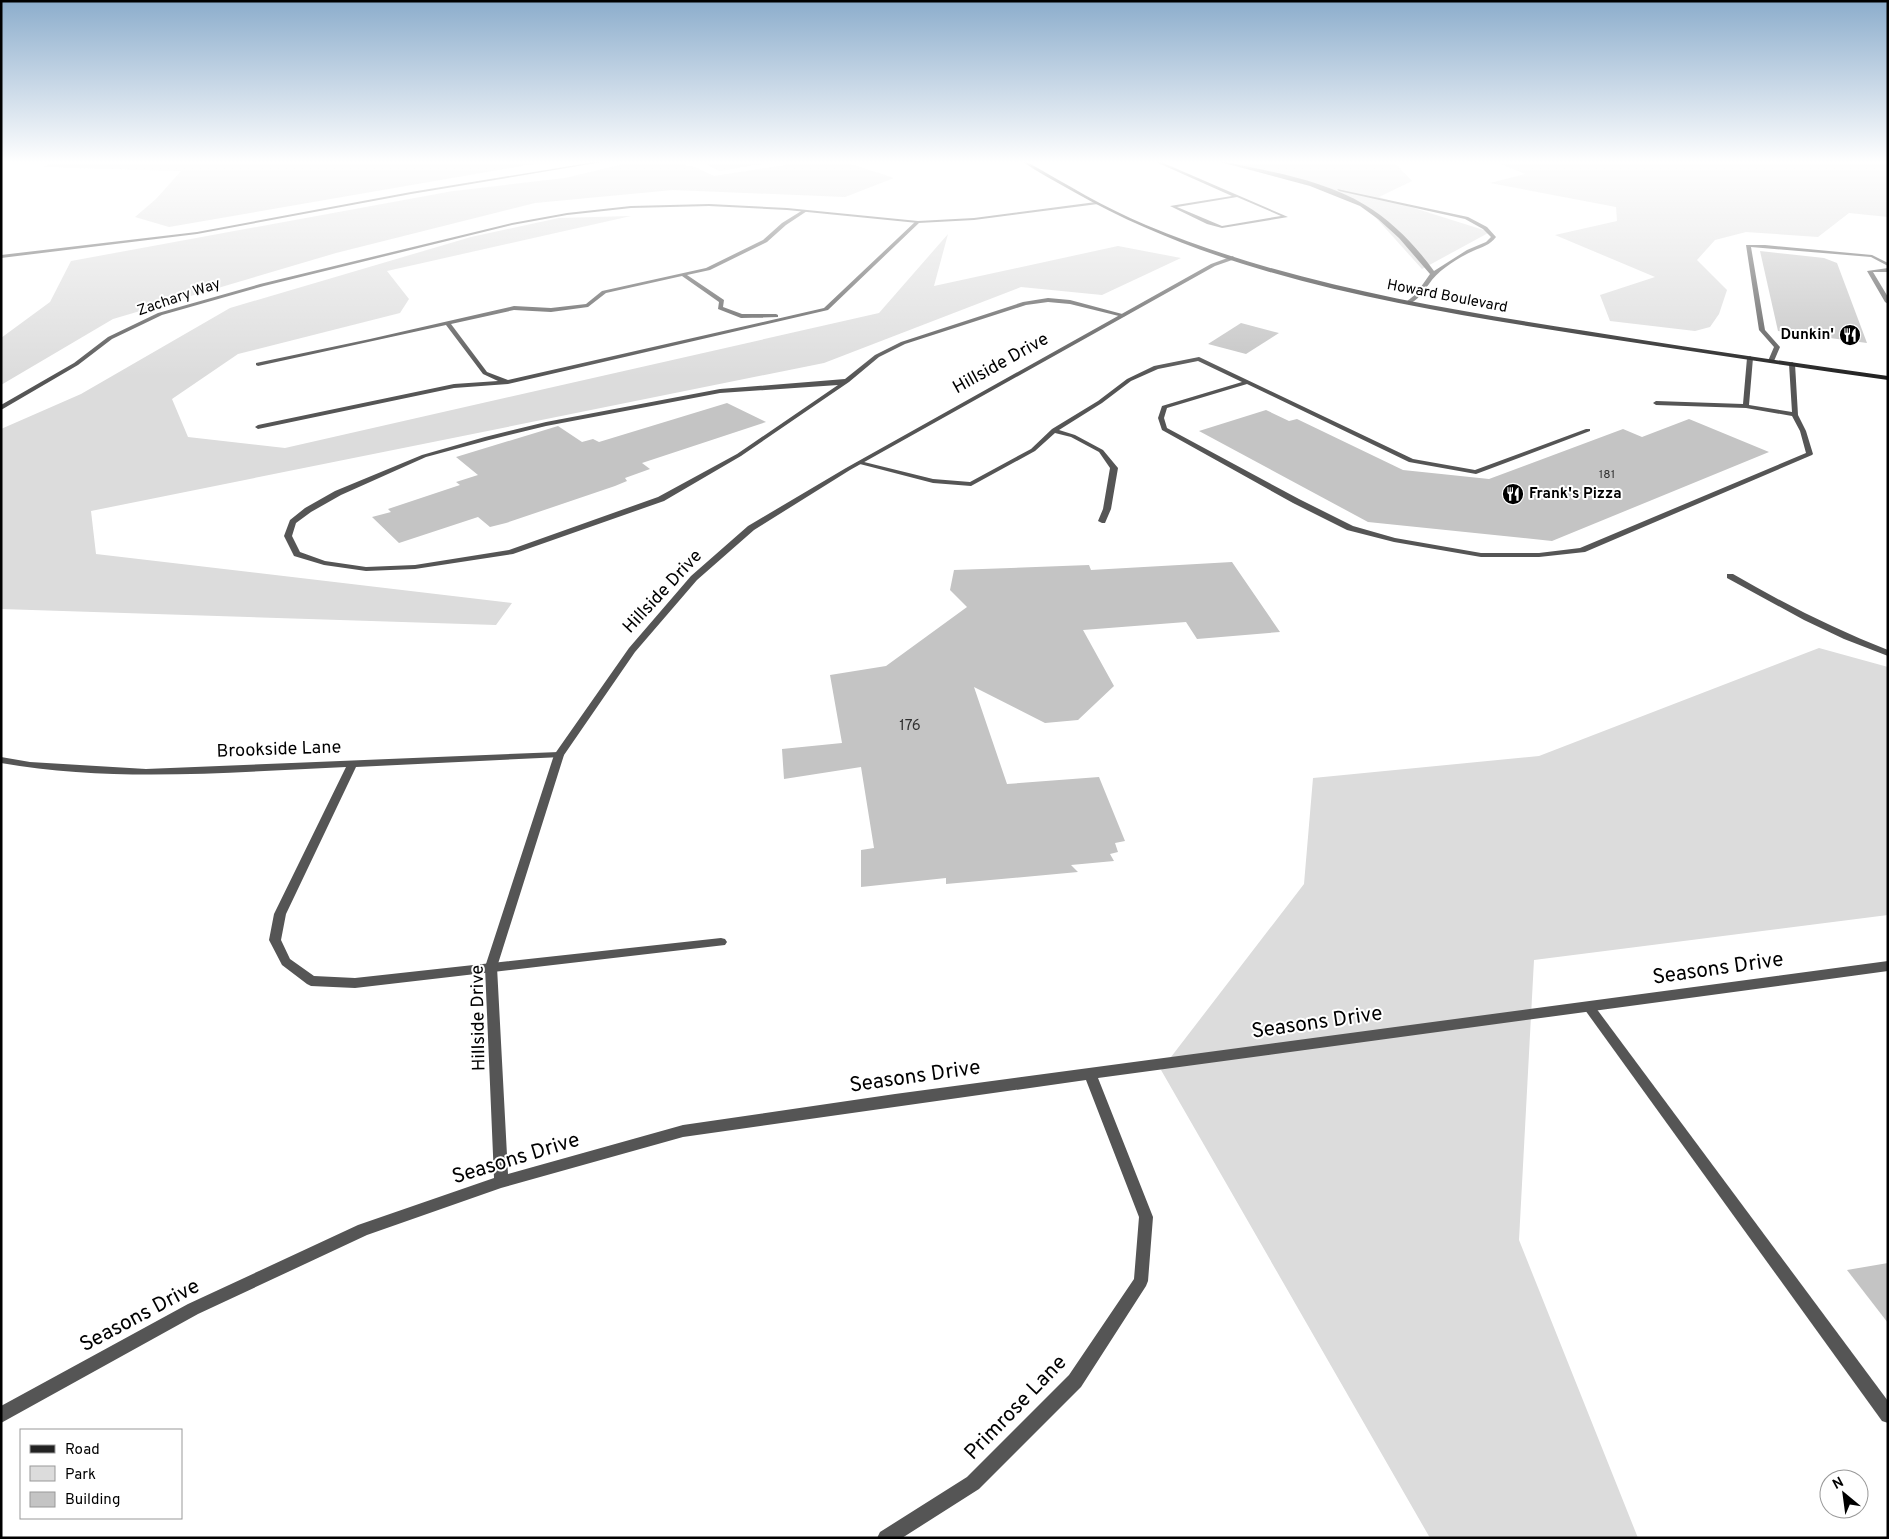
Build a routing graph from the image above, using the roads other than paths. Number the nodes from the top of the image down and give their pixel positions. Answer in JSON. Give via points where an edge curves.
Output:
{"nodes":[{"id":1,"x":190,"y":234,"type":"edge"},
{"id":2,"x":472,"y":234,"type":"edge"},
{"id":3,"x":773,"y":234,"type":"edge"},
{"id":4,"x":906,"y":234,"type":"edge"},
{"id":5,"x":1165,"y":234,"type":"edge"},
{"id":6,"x":1395,"y":234,"type":"edge"},
{"id":7,"x":1491,"y":234,"type":"edge"},
{"id":8,"x":1,"y":257,"type":"edge"},
{"id":9,"x":1233,"y":258,"type":"junction"},
{"id":10,"x":1888,"y":265,"type":"edge"},
{"id":11,"x":1888,"y":270,"type":"edge"},
{"id":12,"x":682,"y":274,"type":"junction"},
{"id":13,"x":1433,"y":274,"type":"junction"},
{"id":14,"x":1888,"y":302,"type":"edge"},
{"id":15,"x":1408,"y":303,"type":"junction"},
{"id":16,"x":826,"y":309,"type":"junction"},
{"id":17,"x":1123,"y":315,"type":"junction"},
{"id":18,"x":447,"y":323,"type":"junction"},
{"id":19,"x":1750,"y":358,"type":"junction"},
{"id":20,"x":1771,"y":361,"type":"junction"},
{"id":21,"x":258,"y":364,"type":"dead end"},
{"id":22,"x":1792,"y":364,"type":"junction"},
{"id":23,"x":1888,"y":378,"type":"edge"},
{"id":24,"x":847,"y":381,"type":"junction"},
{"id":25,"x":508,"y":382,"type":"junction"},
{"id":26,"x":1246,"y":383,"type":"junction"},
{"id":27,"x":1656,"y":403,"type":"dead end"},
{"id":28,"x":1746,"y":406,"type":"junction"},
{"id":29,"x":1,"y":408,"type":"edge"},
{"id":30,"x":1794,"y":415,"type":"junction"},
{"id":31,"x":258,"y":428,"type":"dead end"},
{"id":32,"x":1054,"y":430,"type":"junction"},
{"id":33,"x":1588,"y":430,"type":"dead end"},
{"id":34,"x":860,"y":463,"type":"junction"},
{"id":35,"x":1102,"y":521,"type":"dead end"},
{"id":36,"x":1730,"y":576,"type":"dead end"},
{"id":37,"x":1888,"y":653,"type":"edge"},
{"id":38,"x":560,"y":755,"type":"junction"},
{"id":39,"x":1,"y":760,"type":"edge"},
{"id":40,"x":353,"y":763,"type":"junction"},
{"id":41,"x":721,"y":942,"type":"dead end"},
{"id":42,"x":1888,"y":966,"type":"edge"},
{"id":43,"x":491,"y":967,"type":"junction"},
{"id":44,"x":1589,"y":1007,"type":"junction"},
{"id":45,"x":1090,"y":1074,"type":"junction"},
{"id":46,"x":501,"y":1182,"type":"junction"},
{"id":47,"x":1,"y":1415,"type":"edge"},
{"id":48,"x":1888,"y":1415,"type":"edge"},
{"id":49,"x":886,"y":1538,"type":"edge"}],
"edges":[{"from":1,"to":8,"type":"street"},
{"from":2,"to":29,"type":"street","name":"Zachary Way","via":[[177,309],[110,338],[76,364]]},
{"from":3,"to":12,"type":"street","via":[[708,269]]},
{"from":4,"to":16,"type":"street"},
{"from":5,"to":9,"type":"main road","name":"Howard Boulevard"},
{"from":6,"to":13,"type":"street","via":[[1422,257]]},
{"from":7,"to":13,"type":"street","via":[[1494,237],[1488,243]]},
{"from":9,"to":15,"type":"main road","name":"Howard Boulevard"},
{"from":9,"to":17,"type":"street","name":"Hillside Drive","via":[[1213,265]]},
{"from":10,"to":20,"type":"street","via":[[1872,256],[1748,246],[1762,330],[1776,348]]},
{"from":11,"to":14,"type":"street","via":[[1870,271]]},
{"from":12,"to":16,"type":"street","via":[[722,301],[720,308],[741,316],[766,317]]},
{"from":12,"to":18,"type":"street","via":[[604,292],[588,305],[551,310],[514,308]]},
{"from":13,"to":15,"type":"street"},
{"from":15,"to":19,"type":"main road","name":"Howard Boulevard"},
{"from":16,"to":25,"type":"street"},
{"from":17,"to":24,"type":"street","via":[[1070,302],[1025,303],[903,343],[878,356]]},
{"from":17,"to":34,"type":"street","name":"Hillside Drive"},
{"from":18,"to":21,"type":"street"},
{"from":18,"to":25,"type":"street","via":[[485,373]]},
{"from":19,"to":20,"type":"main road","name":"Howard Boulevard"},
{"from":19,"to":28,"type":"street"},
{"from":20,"to":22,"type":"main road","name":"Howard Boulevard"},
{"from":22,"to":23,"type":"main road","name":"Howard Boulevard"},
{"from":22,"to":30,"type":"street"},
{"from":24,"to":24,"type":"street","via":[[740,455],[661,499],[510,552],[415,567],[366,569],[324,563],[297,554],[288,536],[293,522],[338,493],[424,456],[488,438],[720,391]]},
{"from":25,"to":31,"type":"street","via":[[454,386]]},
{"from":26,"to":30,"type":"street","via":[[1164,407],[1161,418],[1164,429],[1350,528],[1394,540],[1481,555],[1539,555],[1582,550],[1810,454],[1803,430]]},
{"from":26,"to":32,"type":"street","via":[[1199,359],[1156,367],[1130,380]]},
{"from":26,"to":33,"type":"street","via":[[1411,461],[1476,472]]},
{"from":27,"to":28,"type":"street"},
{"from":28,"to":30,"type":"street"},
{"from":32,"to":34,"type":"street","via":[[1034,450],[971,484],[933,481]]},
{"from":32,"to":35,"type":"street","via":[[1101,451],[1114,468]]},
{"from":34,"to":38,"type":"street","name":"Hillside Drive","via":[[752,528],[694,578],[632,650]]},
{"from":36,"to":37,"type":"street","via":[[1779,605]]},
{"from":38,"to":40,"type":"street","name":"Brookside Lane"},
{"from":38,"to":43,"type":"street","name":"Hillside Drive"},
{"from":39,"to":40,"type":"street","name":"Brookside Lane","via":[[30,765],[146,772]]},
{"from":40,"to":43,"type":"street","via":[[280,914],[275,940],[286,962],[311,981],[355,983]]},
{"from":41,"to":43,"type":"street"},
{"from":42,"to":44,"type":"street","name":"Seasons Drive"},
{"from":43,"to":46,"type":"street","name":"Hillside Drive"},
{"from":44,"to":45,"type":"street","name":"Seasons Drive"},
{"from":44,"to":48,"type":"street"},
{"from":45,"to":46,"type":"street","name":"Seasons Drive","via":[[683,1132]]},
{"from":45,"to":49,"type":"street","name":"Primrose Lane","via":[[1146,1218],[1141,1281],[1076,1382],[973,1483]]},
{"from":46,"to":47,"type":"street","name":"Seasons Drive","via":[[363,1230],[193,1309]]}]}
